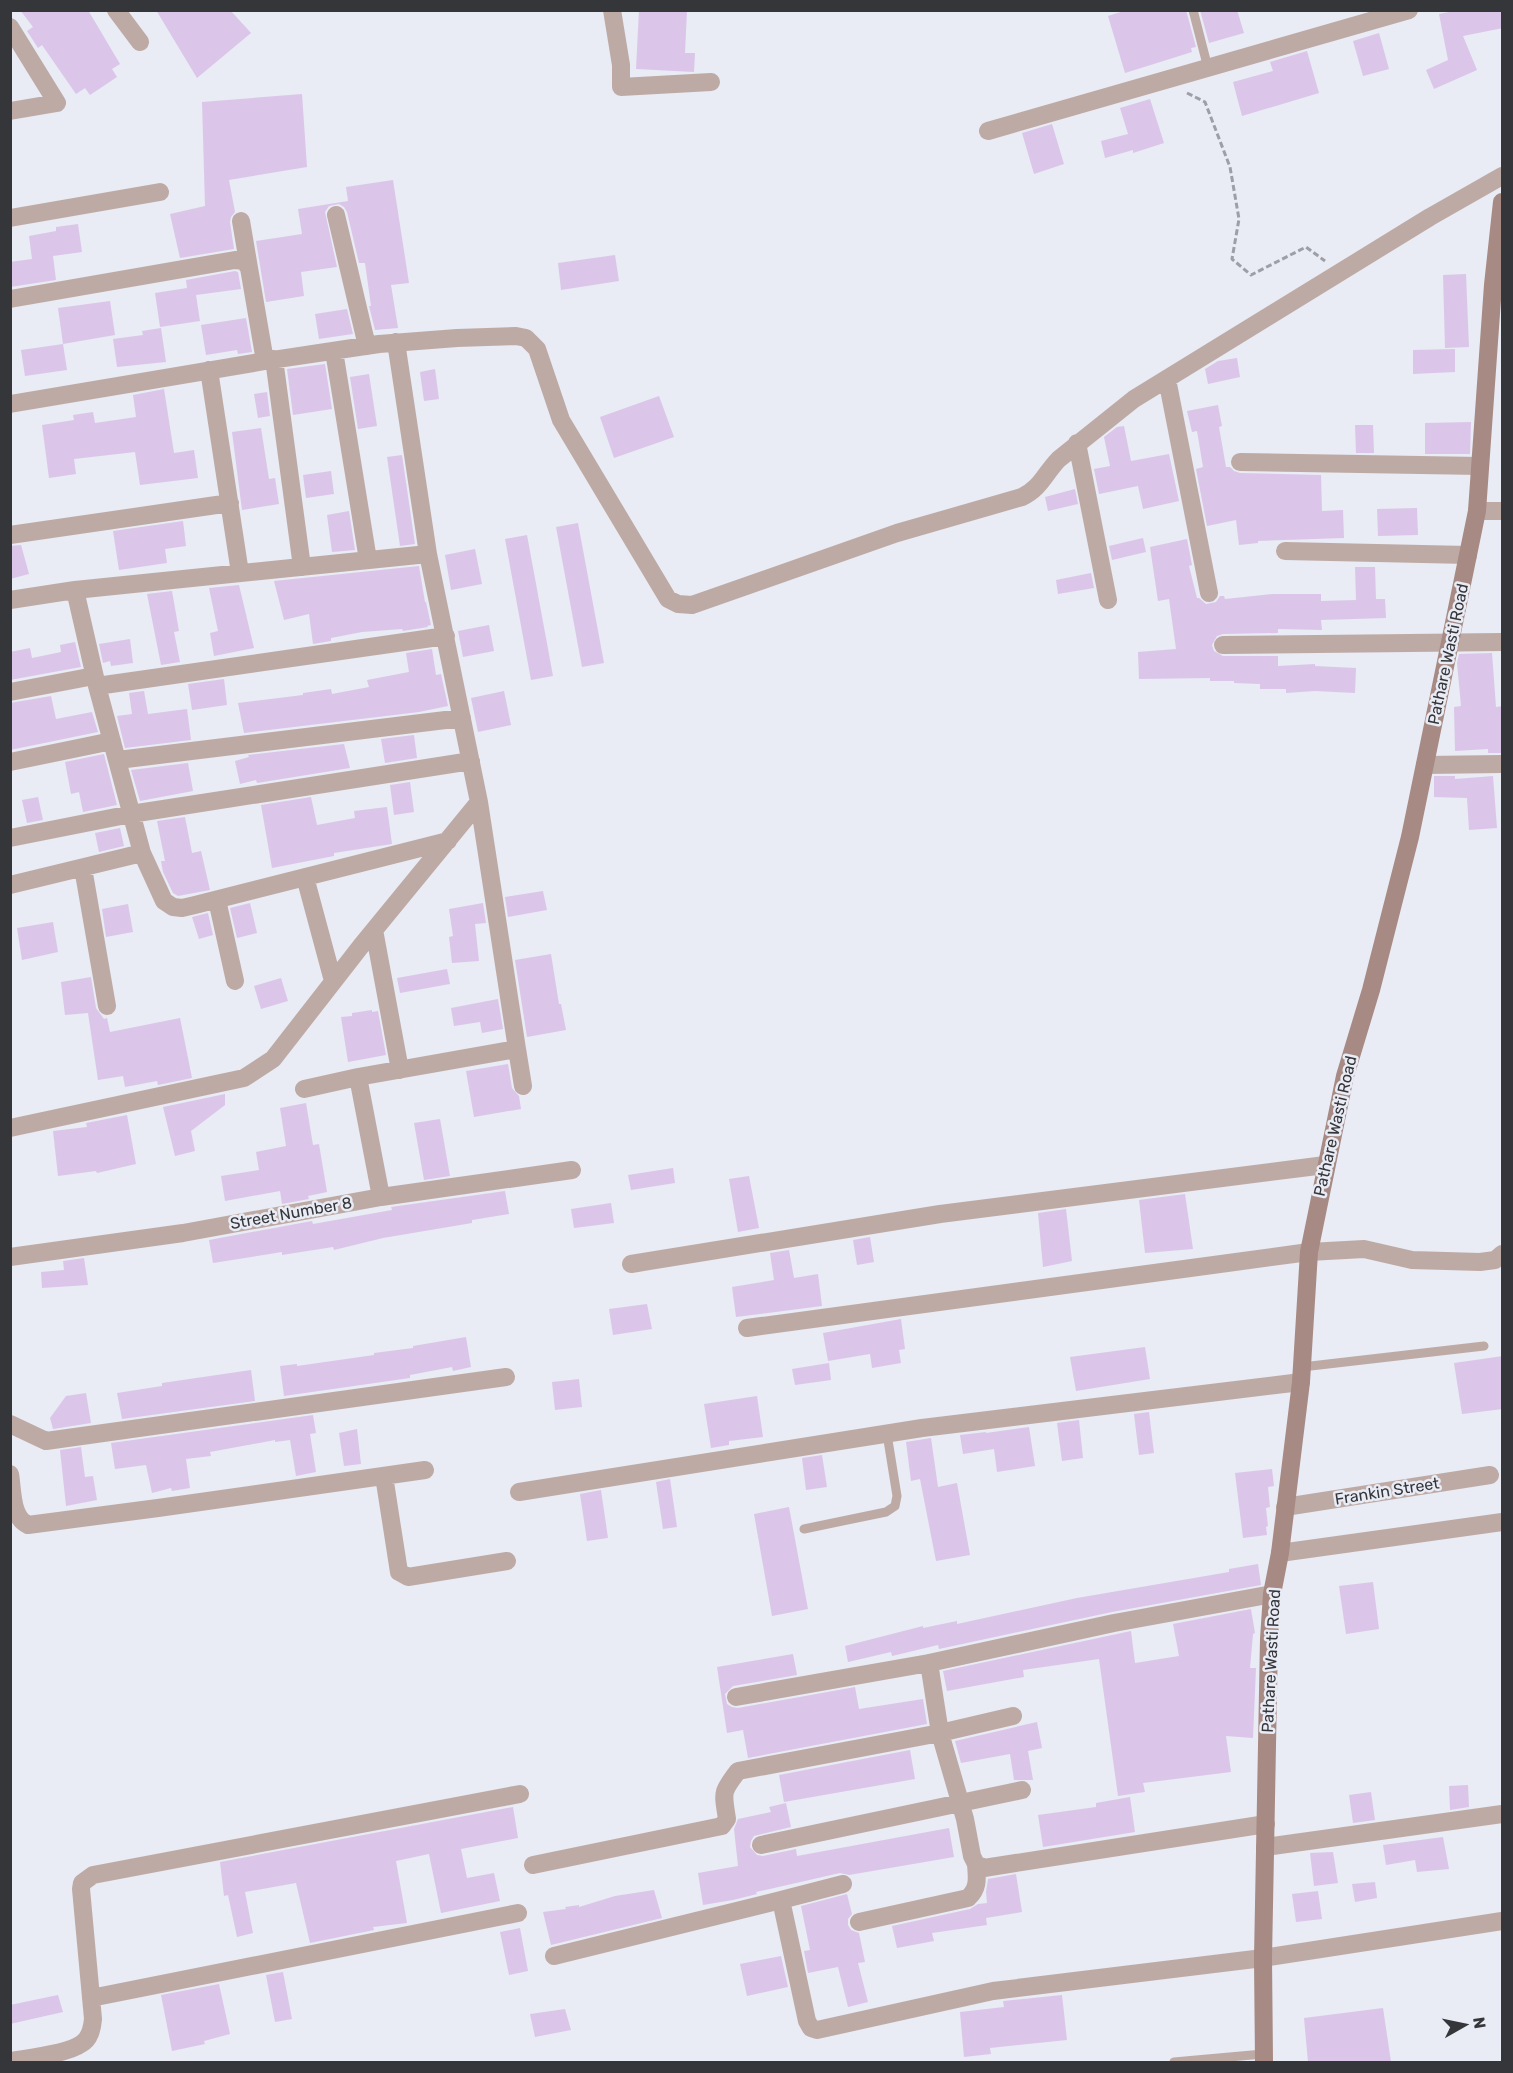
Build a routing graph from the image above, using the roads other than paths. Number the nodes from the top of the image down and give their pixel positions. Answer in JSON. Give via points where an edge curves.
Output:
{"nodes":[{"id":1,"x":116,"y":10,"type":"edge"},
{"id":2,"x":612,"y":10,"type":"edge"},
{"id":3,"x":1192,"y":10,"type":"edge"},
{"id":4,"x":1409,"y":10,"type":"edge"},
{"id":5,"x":10,"y":27,"type":"edge"},
{"id":6,"x":140,"y":42,"type":"dead end"},
{"id":7,"x":1208,"y":68,"type":"junction"},
{"id":8,"x":711,"y":82,"type":"dead end"},
{"id":9,"x":10,"y":111,"type":"edge"},
{"id":10,"x":988,"y":131,"type":"dead end"},
{"id":11,"x":1503,"y":176,"type":"edge"},
{"id":12,"x":160,"y":192,"type":"dead end"},
{"id":13,"x":1503,"y":202,"type":"edge"},
{"id":14,"x":336,"y":215,"type":"dead end"},
{"id":15,"x":10,"y":218,"type":"edge"},
{"id":16,"x":242,"y":221,"type":"dead end"},
{"id":17,"x":249,"y":268,"type":"junction"},
{"id":18,"x":10,"y":299,"type":"edge"},
{"id":19,"x":1496,"y":338,"type":"edge"},
{"id":20,"x":396,"y":342,"type":"junction"},
{"id":21,"x":367,"y":346,"type":"junction"},
{"id":22,"x":334,"y":351,"type":"junction"},
{"id":23,"x":270,"y":360,"type":"junction"},
{"id":24,"x":209,"y":370,"type":"junction"},
{"id":25,"x":1167,"y":379,"type":"junction"},
{"id":26,"x":10,"y":404,"type":"edge"},
{"id":27,"x":1077,"y":443,"type":"junction"},
{"id":28,"x":1240,"y":462,"type":"dead end"},
{"id":29,"x":1480,"y":466,"type":"junction"},
{"id":30,"x":230,"y":503,"type":"junction"},
{"id":31,"x":1477,"y":511,"type":"junction"},
{"id":32,"x":1503,"y":511,"type":"edge"},
{"id":33,"x":10,"y":535,"type":"edge"},
{"id":34,"x":1285,"y":551,"type":"dead end"},
{"id":35,"x":428,"y":554,"type":"junction"},
{"id":36,"x":1468,"y":555,"type":"junction"},
{"id":37,"x":368,"y":560,"type":"junction"},
{"id":38,"x":302,"y":567,"type":"junction"},
{"id":39,"x":240,"y":573,"type":"junction"},
{"id":40,"x":75,"y":590,"type":"junction"},
{"id":41,"x":1209,"y":592,"type":"dead end"},
{"id":42,"x":10,"y":600,"type":"edge"},
{"id":43,"x":1108,"y":600,"type":"dead end"},
{"id":44,"x":446,"y":636,"type":"junction"},
{"id":45,"x":1503,"y":642,"type":"edge"},
{"id":46,"x":1451,"y":644,"type":"junction"},
{"id":47,"x":1223,"y":645,"type":"dead end"},
{"id":48,"x":95,"y":681,"type":"junction"},
{"id":49,"x":10,"y":692,"type":"edge"},
{"id":50,"x":462,"y":717,"type":"junction"},
{"id":51,"x":112,"y":741,"type":"junction"},
{"id":52,"x":118,"y":760,"type":"junction"},
{"id":53,"x":10,"y":762,"type":"edge"},
{"id":54,"x":471,"y":762,"type":"junction"},
{"id":55,"x":1503,"y":764,"type":"edge"},
{"id":56,"x":1425,"y":765,"type":"junction"},
{"id":57,"x":479,"y":802,"type":"junction"},
{"id":58,"x":131,"y":814,"type":"junction"},
{"id":59,"x":10,"y":838,"type":"edge"},
{"id":60,"x":448,"y":841,"type":"junction"},
{"id":61,"x":142,"y":853,"type":"junction"},
{"id":62,"x":83,"y":868,"type":"junction"},
{"id":63,"x":305,"y":877,"type":"junction"},
{"id":64,"x":10,"y":885,"type":"edge"},
{"id":65,"x":217,"y":900,"type":"junction"},
{"id":66,"x":374,"y":930,"type":"junction"},
{"id":67,"x":235,"y":981,"type":"dead end"},
{"id":68,"x":333,"y":981,"type":"junction"},
{"id":69,"x":107,"y":1006,"type":"dead end"},
{"id":70,"x":517,"y":1049,"type":"junction"},
{"id":71,"x":400,"y":1070,"type":"junction"},
{"id":72,"x":358,"y":1077,"type":"junction"},
{"id":73,"x":523,"y":1086,"type":"dead end"},
{"id":74,"x":304,"y":1089,"type":"dead end"},
{"id":75,"x":10,"y":1128,"type":"edge"},
{"id":76,"x":1325,"y":1165,"type":"junction"},
{"id":77,"x":573,"y":1170,"type":"dead end"},
{"id":78,"x":381,"y":1197,"type":"junction"},
{"id":79,"x":1308,"y":1252,"type":"junction"},
{"id":80,"x":1503,"y":1254,"type":"edge"},
{"id":81,"x":10,"y":1257,"type":"edge"},
{"id":82,"x":631,"y":1264,"type":"dead end"},
{"id":83,"x":747,"y":1328,"type":"dead end"},
{"id":84,"x":1484,"y":1346,"type":"dead end"},
{"id":85,"x":1302,"y":1375,"type":"junction"},
{"id":86,"x":507,"y":1377,"type":"dead end"},
{"id":87,"x":10,"y":1424,"type":"edge"},
{"id":88,"x":887,"y":1434,"type":"junction"},
{"id":89,"x":426,"y":1470,"type":"dead end"},
{"id":90,"x":10,"y":1474,"type":"edge"},
{"id":91,"x":1490,"y":1475,"type":"dead end"},
{"id":92,"x":384,"y":1476,"type":"junction"},
{"id":93,"x":519,"y":1492,"type":"dead end"},
{"id":94,"x":1285,"y":1507,"type":"junction"},
{"id":95,"x":1503,"y":1522,"type":"edge"},
{"id":96,"x":804,"y":1529,"type":"dead end"},
{"id":97,"x":1281,"y":1553,"type":"junction"},
{"id":98,"x":507,"y":1561,"type":"dead end"},
{"id":99,"x":1272,"y":1594,"type":"junction"},
{"id":100,"x":929,"y":1663,"type":"junction"},
{"id":101,"x":736,"y":1697,"type":"dead end"},
{"id":102,"x":1013,"y":1716,"type":"dead end"},
{"id":103,"x":939,"y":1733,"type":"junction"},
{"id":104,"x":1022,"y":1790,"type":"dead end"},
{"id":105,"x":520,"y":1794,"type":"dead end"},
{"id":106,"x":961,"y":1804,"type":"junction"},
{"id":107,"x":1503,"y":1814,"type":"edge"},
{"id":108,"x":1266,"y":1824,"type":"junction"},
{"id":109,"x":761,"y":1845,"type":"dead end"},
{"id":110,"x":1265,"y":1847,"type":"junction"},
{"id":111,"x":976,"y":1864,"type":"junction"},
{"id":112,"x":533,"y":1865,"type":"dead end"},
{"id":113,"x":843,"y":1884,"type":"dead end"},
{"id":114,"x":781,"y":1900,"type":"junction"},
{"id":115,"x":518,"y":1913,"type":"dead end"},
{"id":116,"x":1503,"y":1921,"type":"edge"},
{"id":117,"x":859,"y":1922,"type":"dead end"},
{"id":118,"x":554,"y":1956,"type":"dead end"},
{"id":119,"x":1263,"y":1958,"type":"junction"},
{"id":120,"x":91,"y":1998,"type":"junction"},
{"id":121,"x":1264,"y":2058,"type":"edge"},
{"id":122,"x":10,"y":2061,"type":"edge"},
{"id":123,"x":1174,"y":2062,"type":"edge"}],
"edges":[{"from":1,"to":6,"type":"street"},
{"from":2,"to":8,"type":"street","via":[[621,87]]},
{"from":3,"to":7,"type":"lane"},
{"from":4,"to":7,"type":"street"},
{"from":5,"to":9,"type":"street","via":[[57,103]]},
{"from":7,"to":10,"type":"street"},
{"from":11,"to":25,"type":"street"},
{"from":12,"to":15,"type":"street"},
{"from":13,"to":19,"type":"street","name":"Pathare Wasti Road"},
{"from":14,"to":21,"type":"street"},
{"from":16,"to":17,"type":"street"},
{"from":17,"to":18,"type":"street","via":[[244,261],[236,260]]},
{"from":17,"to":23,"type":"street"},
{"from":19,"to":29,"type":"street","name":"Pathare Wasti Road"},
{"from":20,"to":21,"type":"street"},
{"from":20,"to":27,"type":"street","via":[[526,338],[537,349],[561,420],[573,441],[668,599],[678,604],[692,605],[897,533],[1022,497],[1033,491],[1050,468]]},
{"from":20,"to":35,"type":"street"},
{"from":21,"to":22,"type":"street"},
{"from":22,"to":23,"type":"street"},
{"from":22,"to":37,"type":"street"},
{"from":23,"to":24,"type":"street"},
{"from":23,"to":38,"type":"street"},
{"from":24,"to":26,"type":"street"},
{"from":24,"to":30,"type":"street"},
{"from":25,"to":27,"type":"street"},
{"from":25,"to":41,"type":"street"},
{"from":27,"to":43,"type":"street"},
{"from":28,"to":29,"type":"street"},
{"from":29,"to":31,"type":"street","name":"Pathare Wasti Road"},
{"from":30,"to":33,"type":"street"},
{"from":30,"to":39,"type":"street"},
{"from":31,"to":32,"type":"street"},
{"from":31,"to":36,"type":"street","name":"Pathare Wasti Road"},
{"from":34,"to":36,"type":"street"},
{"from":35,"to":37,"type":"street"},
{"from":35,"to":44,"type":"street"},
{"from":36,"to":46,"type":"street","name":"Pathare Wasti Road"},
{"from":37,"to":38,"type":"street"},
{"from":38,"to":39,"type":"street"},
{"from":39,"to":40,"type":"street"},
{"from":40,"to":42,"type":"street"},
{"from":40,"to":48,"type":"street"},
{"from":44,"to":48,"type":"street"},
{"from":44,"to":50,"type":"street"},
{"from":45,"to":46,"type":"street"},
{"from":46,"to":47,"type":"street"},
{"from":46,"to":56,"type":"street","name":"Pathare Wasti Road"},
{"from":48,"to":49,"type":"street"},
{"from":48,"to":51,"type":"street"},
{"from":50,"to":52,"type":"street"},
{"from":50,"to":54,"type":"street"},
{"from":51,"to":52,"type":"street"},
{"from":51,"to":53,"type":"street"},
{"from":52,"to":58,"type":"street"},
{"from":54,"to":57,"type":"street"},
{"from":54,"to":58,"type":"street"},
{"from":55,"to":56,"type":"street"},
{"from":56,"to":76,"type":"street","name":"Pathare Wasti Road"},
{"from":57,"to":60,"type":"street"},
{"from":57,"to":70,"type":"street"},
{"from":58,"to":59,"type":"street"},
{"from":58,"to":61,"type":"street"},
{"from":60,"to":63,"type":"street"},
{"from":60,"to":66,"type":"street"},
{"from":61,"to":62,"type":"street"},
{"from":61,"to":65,"type":"street","via":[[164,901],[173,907]]},
{"from":62,"to":64,"type":"street"},
{"from":62,"to":69,"type":"street"},
{"from":63,"to":65,"type":"street"},
{"from":63,"to":68,"type":"street"},
{"from":65,"to":67,"type":"street"},
{"from":66,"to":68,"type":"street"},
{"from":66,"to":71,"type":"street"},
{"from":68,"to":75,"type":"street","via":[[273,1059],[244,1078]]},
{"from":70,"to":71,"type":"street"},
{"from":70,"to":73,"type":"street"},
{"from":71,"to":72,"type":"street"},
{"from":72,"to":74,"type":"street"},
{"from":72,"to":78,"type":"street"},
{"from":76,"to":79,"type":"street","name":"Pathare Wasti Road"},
{"from":76,"to":82,"type":"street","via":[[940,1214]]},
{"from":77,"to":78,"type":"street","name":"Street Number 8"},
{"from":78,"to":81,"type":"street","name":"Street Number 8","via":[[183,1233]]},
{"from":79,"to":80,"type":"street","via":[[1364,1249],[1412,1260],[1480,1262],[1495,1260]]},
{"from":79,"to":83,"type":"street"},
{"from":79,"to":85,"type":"street","name":"Pathare Wasti Road"},
{"from":84,"to":85,"type":"lane"},
{"from":85,"to":88,"type":"street"},
{"from":85,"to":94,"type":"street","name":"Pathare Wasti Road"},
{"from":86,"to":87,"type":"street","via":[[46,1441]]},
{"from":88,"to":93,"type":"street"},
{"from":88,"to":96,"type":"lane","via":[[897,1496],[895,1506],[886,1512]]},
{"from":89,"to":92,"type":"street"},
{"from":90,"to":92,"type":"street","via":[[17,1516],[28,1525]]},
{"from":91,"to":94,"type":"street","name":"Frankin Street"},
{"from":92,"to":98,"type":"street","via":[[399,1572],[408,1576]]},
{"from":94,"to":97,"type":"street","name":"Pathare Wasti Road"},
{"from":95,"to":97,"type":"street"},
{"from":97,"to":99,"type":"street","name":"Pathare Wasti Road"},
{"from":99,"to":100,"type":"street"},
{"from":99,"to":108,"type":"street","name":"Pathare Wasti Road"},
{"from":100,"to":101,"type":"street"},
{"from":100,"to":103,"type":"street"},
{"from":102,"to":103,"type":"street"},
{"from":103,"to":106,"type":"street"},
{"from":103,"to":112,"type":"street","via":[[738,1771],[725,1786],[727,1819],[722,1826]]},
{"from":104,"to":106,"type":"street"},
{"from":105,"to":120,"type":"street","via":[[93,1875],[82,1883],[81,1889]]},
{"from":106,"to":109,"type":"street"},
{"from":106,"to":111,"type":"street"},
{"from":107,"to":110,"type":"street"},
{"from":108,"to":110,"type":"street","name":"Pathare Wasti Road"},
{"from":108,"to":111,"type":"street","via":[[994,1867]]},
{"from":110,"to":119,"type":"street","name":"Pathare Wasti Road"},
{"from":111,"to":117,"type":"street","via":[[977,1884],[968,1898]]},
{"from":113,"to":114,"type":"street"},
{"from":114,"to":118,"type":"street"},
{"from":114,"to":119,"type":"street","via":[[807,2021],[817,2030],[993,1991]]},
{"from":115,"to":120,"type":"street"},
{"from":116,"to":119,"type":"street"},
{"from":119,"to":121,"type":"street","name":"Pathare Wasti Road"},
{"from":120,"to":122,"type":"street","via":[[92,2029],[81,2044]]},
{"from":121,"to":123,"type":"lane"}]}
